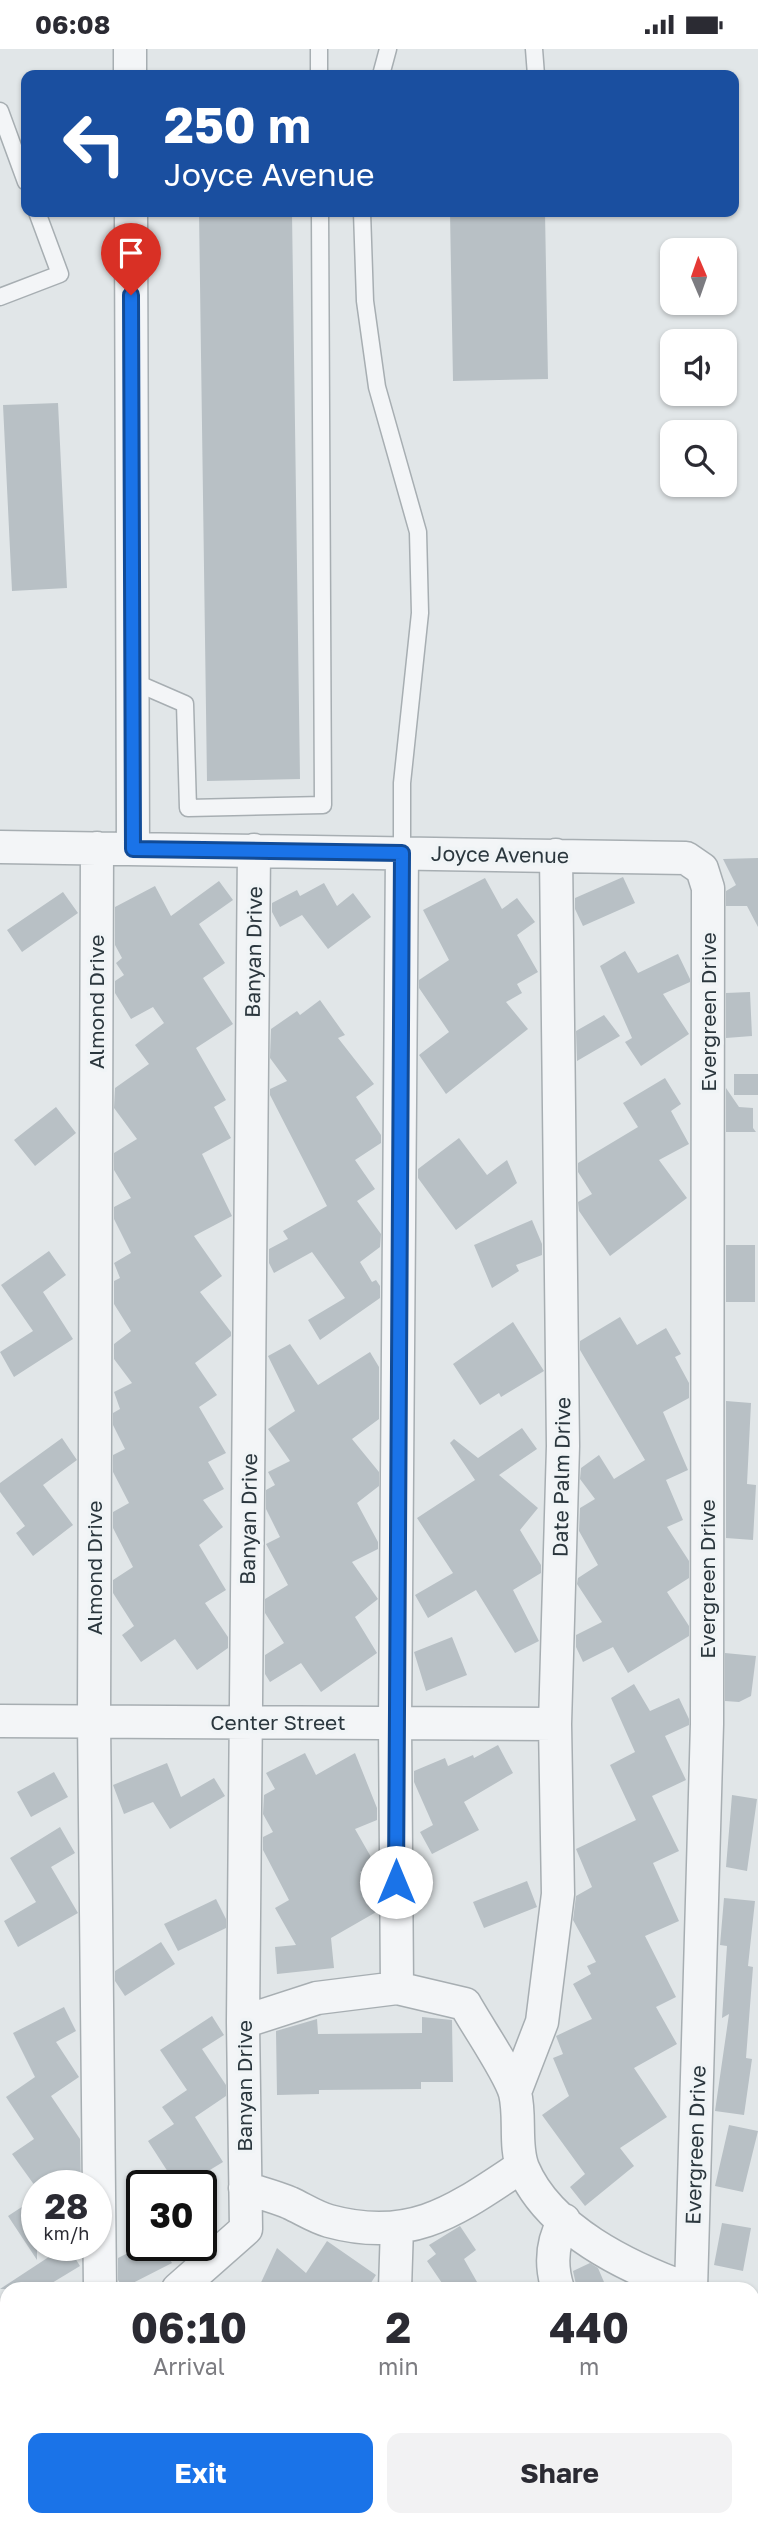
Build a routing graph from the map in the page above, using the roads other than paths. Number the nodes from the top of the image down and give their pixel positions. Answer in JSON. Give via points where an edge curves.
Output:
{"nodes":[{"id":1,"x":130,"y":49,"type":"edge"},
{"id":2,"x":319,"y":49,"type":"edge"},
{"id":3,"x":388,"y":49,"type":"edge"},
{"id":4,"x":534,"y":49,"type":"edge"},
{"id":5,"x":130,"y":70,"type":"edge"},
{"id":6,"x":319,"y":70,"type":"edge"},
{"id":7,"x":382,"y":70,"type":"edge"},
{"id":8,"x":536,"y":70,"type":"edge"},
{"id":9,"x":0,"y":111,"type":"edge"},
{"id":10,"x":21,"y":168,"type":"edge"},
{"id":11,"x":39,"y":217,"type":"edge"},
{"id":12,"x":131,"y":217,"type":"edge"},
{"id":13,"x":320,"y":217,"type":"edge"},
{"id":14,"x":362,"y":217,"type":"edge"},
{"id":15,"x":0,"y":297,"type":"edge"},
{"id":16,"x":132,"y":681,"type":"junction"},
{"id":17,"x":0,"y":847,"type":"edge"},
{"id":18,"x":97,"y":848,"type":"junction"},
{"id":19,"x":133,"y":849,"type":"junction"},
{"id":20,"x":254,"y":850,"type":"junction"},
{"id":21,"x":402,"y":853,"type":"junction"},
{"id":22,"x":556,"y":855,"type":"junction"},
{"id":23,"x":702,"y":869,"type":"joint"},
{"id":24,"x":0,"y":1721,"type":"edge"},
{"id":25,"x":94,"y":1721,"type":"junction"},
{"id":26,"x":246,"y":1722,"type":"junction"},
{"id":27,"x":395,"y":1723,"type":"junction"},
{"id":28,"x":555,"y":1724,"type":"junction"},
{"id":29,"x":397,"y":1988,"type":"junction"},
{"id":30,"x":243,"y":2022,"type":"junction"},
{"id":31,"x":515,"y":2092,"type":"junction"},
{"id":32,"x":522,"y":2166,"type":"junction"},
{"id":33,"x":245,"y":2188,"type":"junction"},
{"id":34,"x":564,"y":2220,"type":"junction"},
{"id":35,"x":397,"y":2227,"type":"junction"},
{"id":36,"x":214,"y":2278,"type":"edge"},
{"id":37,"x":100,"y":2282,"type":"edge"},
{"id":38,"x":395,"y":2282,"type":"edge"},
{"id":39,"x":557,"y":2282,"type":"edge"},
{"id":40,"x":672,"y":2282,"type":"edge"},
{"id":41,"x":689,"y":2282,"type":"edge"}],
"edges":[{"from":1,"to":5,"type":"street"},
{"from":2,"to":6,"type":"lane"},
{"from":3,"to":7,"type":"lane"},
{"from":4,"to":8,"type":"lane"},
{"from":9,"to":10,"type":"lane"},
{"from":11,"to":15,"type":"lane","via":[[60,274]]},
{"from":12,"to":16,"type":"street"},
{"from":13,"to":16,"type":"lane","via":[[323,805],[188,808],[185,704]]},
{"from":14,"to":21,"type":"lane","via":[[365,301],[377,387],[418,532],[420,613],[402,783]]},
{"from":16,"to":19,"type":"street"},
{"from":17,"to":18,"type":"street","name":"Joyce Avenue"},
{"from":18,"to":19,"type":"street","name":"Joyce Avenue"},
{"from":18,"to":25,"type":"street","name":"Almond Drive"},
{"from":19,"to":20,"type":"street","name":"Joyce Avenue"},
{"from":20,"to":21,"type":"street","name":"Joyce Avenue"},
{"from":20,"to":26,"type":"street","name":"Banyan Drive"},
{"from":21,"to":22,"type":"street","name":"Joyce Avenue"},
{"from":21,"to":27,"type":"street"},
{"from":22,"to":23,"type":"street","name":"Joyce Avenue","via":[[686,858]]},
{"from":22,"to":28,"type":"street","name":"Date Palm Drive","via":[[563,1446]]},
{"from":23,"to":41,"type":"street","name":"Evergreen Drive","via":[[708,888],[706,1724]]},
{"from":24,"to":25,"type":"street","name":"Center Street"},
{"from":25,"to":26,"type":"street","name":"Center Street"},
{"from":25,"to":37,"type":"street","name":"Almond Drive"},
{"from":26,"to":27,"type":"street","name":"Center Street"},
{"from":26,"to":30,"type":"street","name":"Banyan Drive"},
{"from":27,"to":28,"type":"street","name":"Center Street"},
{"from":27,"to":29,"type":"street"},
{"from":28,"to":31,"type":"street","name":"Date Palm Drive","via":[[558,1894],[542,2022]]},
{"from":29,"to":30,"type":"street","via":[[317,1998]]},
{"from":29,"to":31,"type":"street","via":[[465,2004]]},
{"from":30,"to":33,"type":"street","name":"Banyan Drive"},
{"from":31,"to":32,"type":"street"},
{"from":32,"to":34,"type":"street","via":[[538,2193]]},
{"from":32,"to":35,"type":"street","via":[[458,2209]]},
{"from":33,"to":35,"type":"street","via":[[327,2220],[368,2228]]},
{"from":33,"to":36,"type":"street","name":"Banyan Drive","via":[[246,2229]]},
{"from":34,"to":39,"type":"street","via":[[556,2235]]},
{"from":34,"to":40,"type":"street","via":[[625,2262]]},
{"from":35,"to":38,"type":"street"}]}
